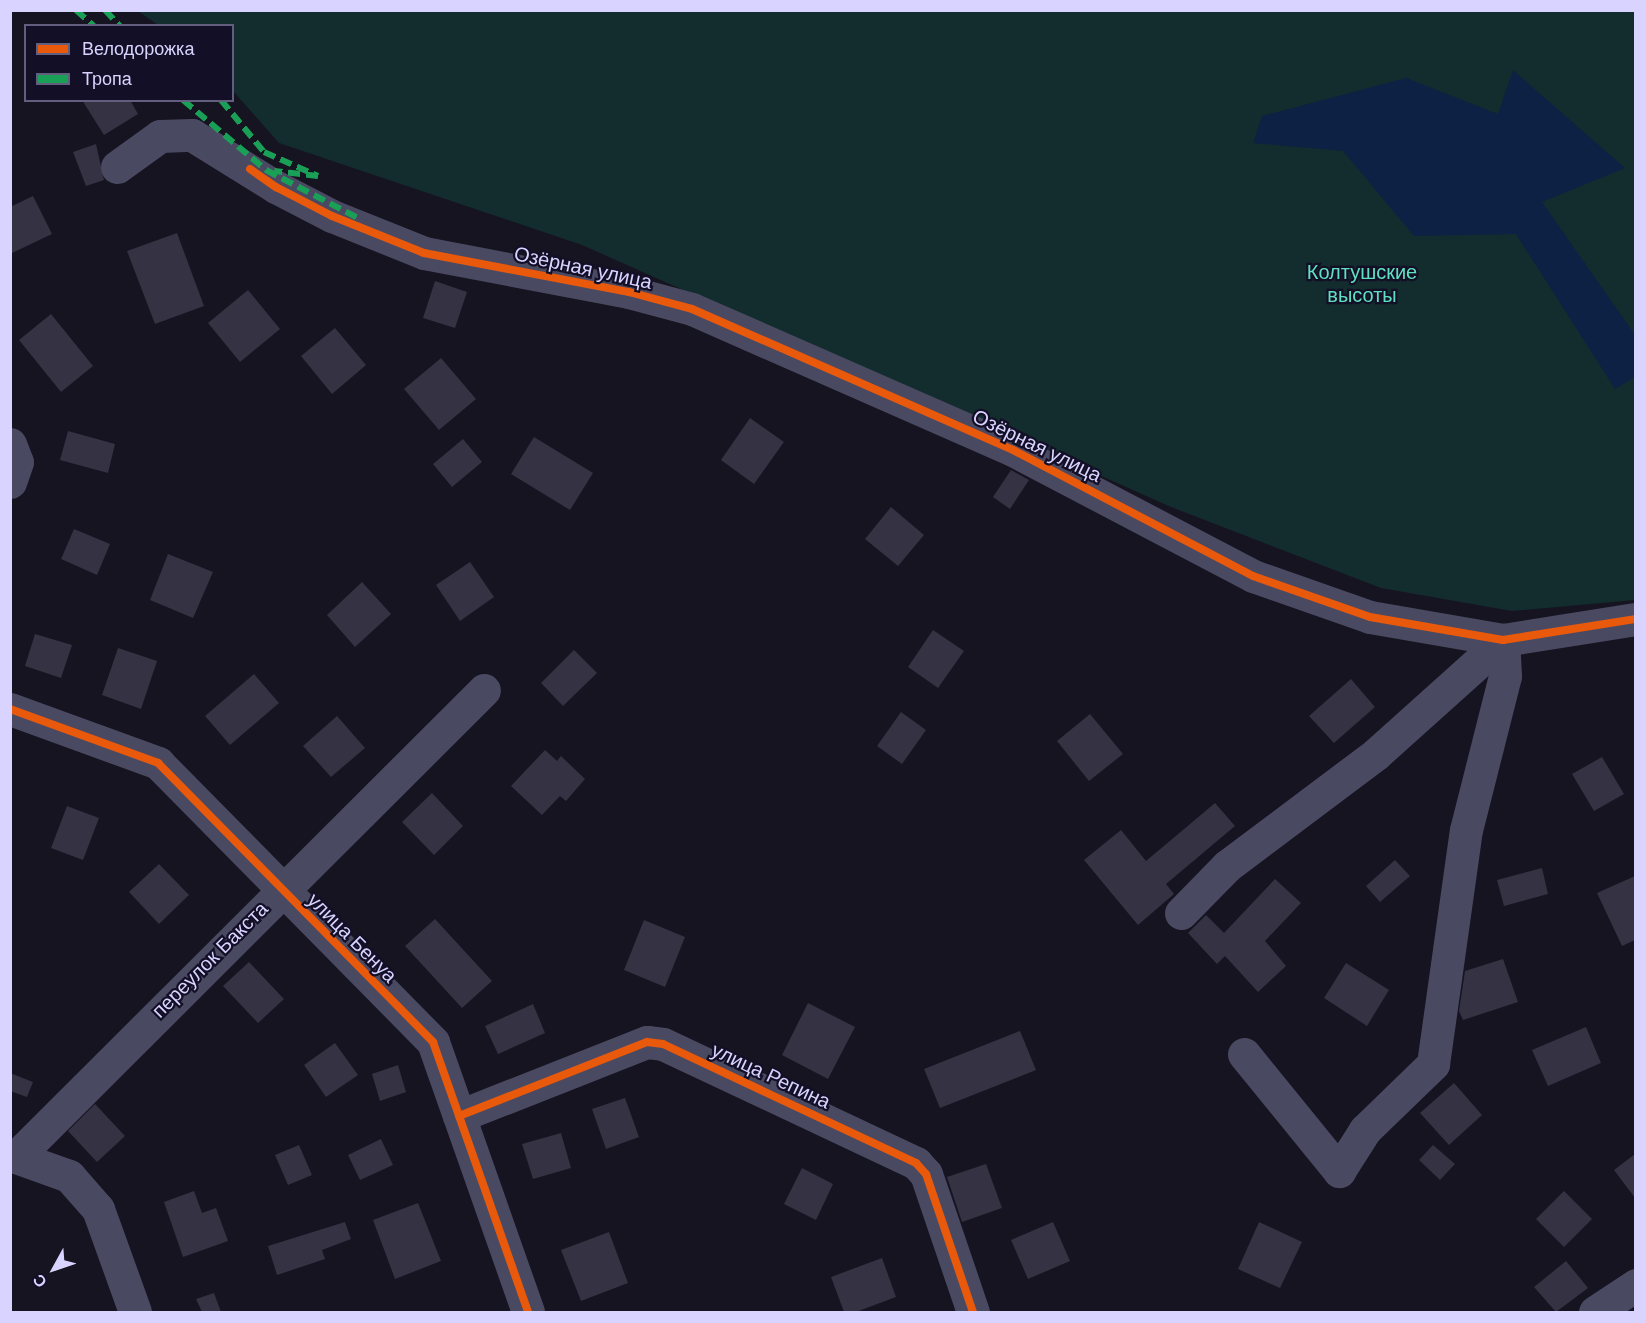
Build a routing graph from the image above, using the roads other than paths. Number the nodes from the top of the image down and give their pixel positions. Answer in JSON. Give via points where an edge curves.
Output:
{"nodes":[{"id":1,"x":117,"y":167,"type":"dead end"},
{"id":2,"x":10,"y":444,"type":"edge"},
{"id":3,"x":10,"y":482,"type":"edge"},
{"id":4,"x":1635,"y":619,"type":"edge"},
{"id":5,"x":1503,"y":640,"type":"junction"},
{"id":6,"x":484,"y":690,"type":"dead end"},
{"id":7,"x":10,"y":709,"type":"edge"},
{"id":8,"x":281,"y":889,"type":"junction"},
{"id":9,"x":1181,"y":913,"type":"dead end"},
{"id":10,"x":1244,"y":1054,"type":"dead end"},
{"id":11,"x":459,"y":1116,"type":"junction"},
{"id":12,"x":13,"y":1156,"type":"edge"},
{"id":13,"x":1635,"y":1285,"type":"edge"},
{"id":14,"x":135,"y":1312,"type":"edge"},
{"id":15,"x":528,"y":1312,"type":"edge"},
{"id":16,"x":973,"y":1312,"type":"edge"},
{"id":17,"x":1595,"y":1312,"type":"edge"}],
"edges":[{"from":1,"to":5,"type":"street","name":"Озёрная улица","via":[[160,136],[192,135],[332,216],[424,253],[629,292],[692,309],[1012,450],[1253,576],[1370,617]]},
{"from":2,"to":3,"type":"street","via":[[17,462]]},
{"from":4,"to":5,"type":"street","name":"Озёрная улица"},
{"from":5,"to":9,"type":"street","via":[[1376,754],[1227,866]]},
{"from":5,"to":10,"type":"street","via":[[1505,676],[1466,830],[1433,1064],[1365,1130],[1339,1171]]},
{"from":6,"to":8,"type":"street","name":"переулок Бакста"},
{"from":7,"to":8,"type":"street","name":"улица Бенуа","via":[[158,763]]},
{"from":8,"to":11,"type":"street","name":"улица Бенуа","via":[[433,1042]]},
{"from":8,"to":12,"type":"street","name":"переулок Бакста"},
{"from":11,"to":15,"type":"street","name":"улица Бенуа"},
{"from":11,"to":16,"type":"street","name":"улица Репина","via":[[648,1042],[663,1044],[916,1163],[926,1174]]},
{"from":12,"to":14,"type":"street","via":[[69,1176],[98,1209]]},
{"from":13,"to":17,"type":"street"}]}
